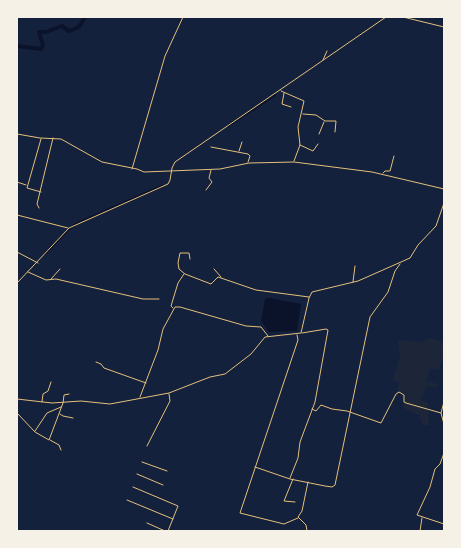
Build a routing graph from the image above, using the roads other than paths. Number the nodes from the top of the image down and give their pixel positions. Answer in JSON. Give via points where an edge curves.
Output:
{"nodes":[{"id":1,"x":183,"y":17,"type":"edge"},
{"id":2,"x":386,"y":17,"type":"edge"},
{"id":3,"x":403,"y":17,"type":"edge"},
{"id":4,"x":444,"y":28,"type":"edge"},
{"id":5,"x":326,"y":51,"type":"dead end"},
{"id":6,"x":323,"y":61,"type":"junction"},
{"id":7,"x":282,"y":92,"type":"junction"},
{"id":8,"x":291,"y":107,"type":"dead end"},
{"id":9,"x":302,"y":114,"type":"junction"},
{"id":10,"x":324,"y":121,"type":"junction"},
{"id":11,"x":335,"y":132,"type":"dead end"},
{"id":12,"x":17,"y":134,"type":"edge"},
{"id":13,"x":319,"y":134,"type":"dead end"},
{"id":14,"x":41,"y":138,"type":"junction"},
{"id":15,"x":54,"y":138,"type":"junction"},
{"id":16,"x":242,"y":142,"type":"dead end"},
{"id":17,"x":318,"y":144,"type":"dead end"},
{"id":18,"x":300,"y":145,"type":"junction"},
{"id":19,"x":211,"y":147,"type":"dead end"},
{"id":20,"x":238,"y":152,"type":"junction"},
{"id":21,"x":394,"y":156,"type":"dead end"},
{"id":22,"x":294,"y":162,"type":"junction"},
{"id":23,"x":248,"y":163,"type":"junction"},
{"id":24,"x":132,"y":169,"type":"junction"},
{"id":25,"x":211,"y":169,"type":"junction"},
{"id":26,"x":171,"y":170,"type":"junction"},
{"id":27,"x":383,"y":174,"type":"junction"},
{"id":28,"x":17,"y":182,"type":"edge"},
{"id":29,"x":27,"y":185,"type":"junction"},
{"id":30,"x":444,"y":189,"type":"edge"},
{"id":31,"x":206,"y":190,"type":"dead end"},
{"id":32,"x":41,"y":192,"type":"junction"},
{"id":33,"x":444,"y":203,"type":"edge"},
{"id":34,"x":39,"y":208,"type":"dead end"},
{"id":35,"x":17,"y":215,"type":"edge"},
{"id":36,"x":69,"y":228,"type":"junction"},
{"id":37,"x":17,"y":252,"type":"edge"},
{"id":38,"x":190,"y":259,"type":"dead end"},
{"id":39,"x":401,"y":262,"type":"junction"},
{"id":40,"x":38,"y":263,"type":"junction"},
{"id":41,"x":355,"y":266,"type":"dead end"},
{"id":42,"x":60,"y":269,"type":"dead end"},
{"id":43,"x":214,"y":269,"type":"dead end"},
{"id":44,"x":29,"y":272,"type":"junction"},
{"id":45,"x":185,"y":274,"type":"junction"},
{"id":46,"x":222,"y":278,"type":"junction"},
{"id":47,"x":50,"y":279,"type":"junction"},
{"id":48,"x":353,"y":282,"type":"junction"},
{"id":49,"x":17,"y":283,"type":"edge"},
{"id":50,"x":309,"y":297,"type":"junction"},
{"id":51,"x":159,"y":299,"type":"dead end"},
{"id":52,"x":174,"y":308,"type":"junction"},
{"id":53,"x":301,"y":333,"type":"junction"},
{"id":54,"x":297,"y":334,"type":"junction"},
{"id":55,"x":268,"y":336,"type":"junction"},
{"id":56,"x":96,"y":362,"type":"dead end"},
{"id":57,"x":51,"y":382,"type":"dead end"},
{"id":58,"x":146,"y":383,"type":"junction"},
{"id":59,"x":70,"y":394,"type":"dead end"},
{"id":60,"x":169,"y":394,"type":"junction"},
{"id":61,"x":140,"y":397,"type":"junction"},
{"id":62,"x":17,"y":399,"type":"edge"},
{"id":63,"x":42,"y":402,"type":"junction"},
{"id":64,"x":444,"y":402,"type":"edge"},
{"id":65,"x":63,"y":403,"type":"junction"},
{"id":66,"x":61,"y":407,"type":"junction"},
{"id":67,"x":312,"y":409,"type":"junction"},
{"id":68,"x":351,"y":412,"type":"junction"},
{"id":69,"x":441,"y":412,"type":"junction"},
{"id":70,"x":17,"y":413,"type":"edge"},
{"id":71,"x":60,"y":413,"type":"junction"},
{"id":72,"x":73,"y":418,"type":"dead end"},
{"id":73,"x":444,"y":424,"type":"edge"},
{"id":74,"x":35,"y":432,"type":"junction"},
{"id":75,"x":49,"y":440,"type":"junction"},
{"id":76,"x":147,"y":446,"type":"dead end"},
{"id":77,"x":61,"y":450,"type":"dead end"},
{"id":78,"x":444,"y":453,"type":"edge"},
{"id":79,"x":142,"y":462,"type":"dead end"},
{"id":80,"x":255,"y":467,"type":"junction"},
{"id":81,"x":167,"y":471,"type":"dead end"},
{"id":82,"x":138,"y":474,"type":"dead end"},
{"id":83,"x":290,"y":479,"type":"junction"},
{"id":84,"x":293,"y":479,"type":"junction"},
{"id":85,"x":308,"y":482,"type":"junction"},
{"id":86,"x":163,"y":485,"type":"dead end"},
{"id":87,"x":133,"y":487,"type":"dead end"},
{"id":88,"x":127,"y":500,"type":"dead end"},
{"id":89,"x":294,"y":502,"type":"dead end"},
{"id":90,"x":298,"y":518,"type":"junction"},
{"id":91,"x":422,"y":518,"type":"junction"},
{"id":92,"x":173,"y":519,"type":"junction"},
{"id":93,"x":147,"y":523,"type":"dead end"},
{"id":94,"x":444,"y":524,"type":"edge"},
{"id":95,"x":165,"y":531,"type":"edge"},
{"id":96,"x":168,"y":531,"type":"edge"},
{"id":97,"x":307,"y":531,"type":"edge"},
{"id":98,"x":420,"y":531,"type":"edge"}],
"edges":[{"from":1,"to":24,"type":"street","via":[[165,56]]},
{"from":2,"to":6,"type":"street"},
{"from":3,"to":4,"type":"street"},
{"from":5,"to":6,"type":"street"},
{"from":6,"to":7,"type":"street"},
{"from":7,"to":8,"type":"street","via":[[282,104]]},
{"from":7,"to":9,"type":"street","via":[[304,100]]},
{"from":7,"to":26,"type":"street","via":[[175,162]]},
{"from":9,"to":10,"type":"street","via":[[316,115]]},
{"from":9,"to":18,"type":"street","via":[[298,127]]},
{"from":10,"to":11,"type":"street","via":[[336,121]]},
{"from":10,"to":13,"type":"street"},
{"from":12,"to":14,"type":"street"},
{"from":14,"to":15,"type":"street"},
{"from":14,"to":29,"type":"street"},
{"from":15,"to":24,"type":"street","via":[[65,140],[102,162]]},
{"from":15,"to":32,"type":"street"},
{"from":16,"to":20,"type":"street"},
{"from":17,"to":18,"type":"street","via":[[313,151]]},
{"from":18,"to":22,"type":"street"},
{"from":19,"to":20,"type":"street"},
{"from":20,"to":23,"type":"street","via":[[250,155]]},
{"from":21,"to":27,"type":"street","via":[[390,170]]},
{"from":22,"to":23,"type":"street"},
{"from":22,"to":27,"type":"street"},
{"from":23,"to":25,"type":"street","via":[[225,169]]},
{"from":24,"to":26,"type":"street","via":[[147,172]]},
{"from":25,"to":26,"type":"street"},
{"from":25,"to":31,"type":"street","via":[[209,178],[212,182]]},
{"from":26,"to":36,"type":"street","via":[[168,184]]},
{"from":27,"to":30,"type":"street"},
{"from":28,"to":29,"type":"street"},
{"from":29,"to":32,"type":"street","via":[[27,189]]},
{"from":32,"to":34,"type":"street","via":[[37,204]]},
{"from":33,"to":39,"type":"street","via":[[434,229],[418,245],[412,256]]},
{"from":35,"to":36,"type":"street"},
{"from":36,"to":40,"type":"street"},
{"from":37,"to":40,"type":"street"},
{"from":38,"to":45,"type":"street","via":[[191,255],[187,252],[181,252],[179,255],[178,268]]},
{"from":39,"to":48,"type":"street"},
{"from":39,"to":68,"type":"street","via":[[388,292],[372,314]]},
{"from":40,"to":44,"type":"street"},
{"from":41,"to":48,"type":"street"},
{"from":42,"to":47,"type":"street"},
{"from":43,"to":46,"type":"street"},
{"from":44,"to":47,"type":"street","via":[[43,279]]},
{"from":44,"to":49,"type":"street"},
{"from":45,"to":46,"type":"street","via":[[211,284],[216,277]]},
{"from":45,"to":52,"type":"street","via":[[178,283],[171,306]]},
{"from":46,"to":50,"type":"street","via":[[256,290]]},
{"from":47,"to":51,"type":"street","via":[[143,299]]},
{"from":48,"to":50,"type":"street","via":[[315,291]]},
{"from":50,"to":53,"type":"street"},
{"from":52,"to":55,"type":"street","via":[[180,307],[246,326],[261,327]]},
{"from":52,"to":58,"type":"street","via":[[163,329]]},
{"from":53,"to":54,"type":"street"},
{"from":53,"to":67,"type":"street","via":[[328,330]]},
{"from":54,"to":55,"type":"street"},
{"from":54,"to":80,"type":"street","via":[[298,340]]},
{"from":55,"to":60,"type":"street","via":[[251,354],[225,374],[210,377]]},
{"from":56,"to":58,"type":"street","via":[[104,368]]},
{"from":57,"to":63,"type":"street","via":[[48,391],[43,394]]},
{"from":58,"to":61,"type":"street"},
{"from":59,"to":65,"type":"street","via":[[64,394]]},
{"from":60,"to":61,"type":"street"},
{"from":60,"to":76,"type":"street","via":[[170,400]]},
{"from":61,"to":65,"type":"street","via":[[110,404],[81,401]]},
{"from":62,"to":63,"type":"street"},
{"from":63,"to":65,"type":"street"},
{"from":64,"to":69,"type":"street"},
{"from":65,"to":66,"type":"street"},
{"from":66,"to":71,"type":"street"},
{"from":66,"to":74,"type":"street","via":[[47,413]]},
{"from":67,"to":68,"type":"street","via":[[316,411],[321,405]]},
{"from":67,"to":83,"type":"street"},
{"from":68,"to":69,"type":"street","via":[[381,423],[399,392],[404,395],[406,403]]},
{"from":68,"to":85,"type":"street","via":[[335,485],[332,487]]},
{"from":69,"to":73,"type":"street"},
{"from":70,"to":74,"type":"street"},
{"from":71,"to":72,"type":"street"},
{"from":71,"to":75,"type":"street"},
{"from":74,"to":75,"type":"street"},
{"from":75,"to":77,"type":"street","via":[[59,445]]},
{"from":78,"to":91,"type":"street","via":[[417,514]]},
{"from":79,"to":81,"type":"street"},
{"from":80,"to":83,"type":"street"},
{"from":80,"to":90,"type":"street","via":[[240,513],[284,524]]},
{"from":82,"to":86,"type":"street"},
{"from":83,"to":84,"type":"street"},
{"from":84,"to":85,"type":"street"},
{"from":84,"to":89,"type":"street","via":[[284,501]]},
{"from":85,"to":90,"type":"street"},
{"from":87,"to":92,"type":"street","via":[[178,506]]},
{"from":88,"to":92,"type":"street"},
{"from":90,"to":97,"type":"street","via":[[306,525]]},
{"from":91,"to":94,"type":"street"},
{"from":91,"to":98,"type":"street"},
{"from":92,"to":96,"type":"street"},
{"from":93,"to":95,"type":"street"}]}
